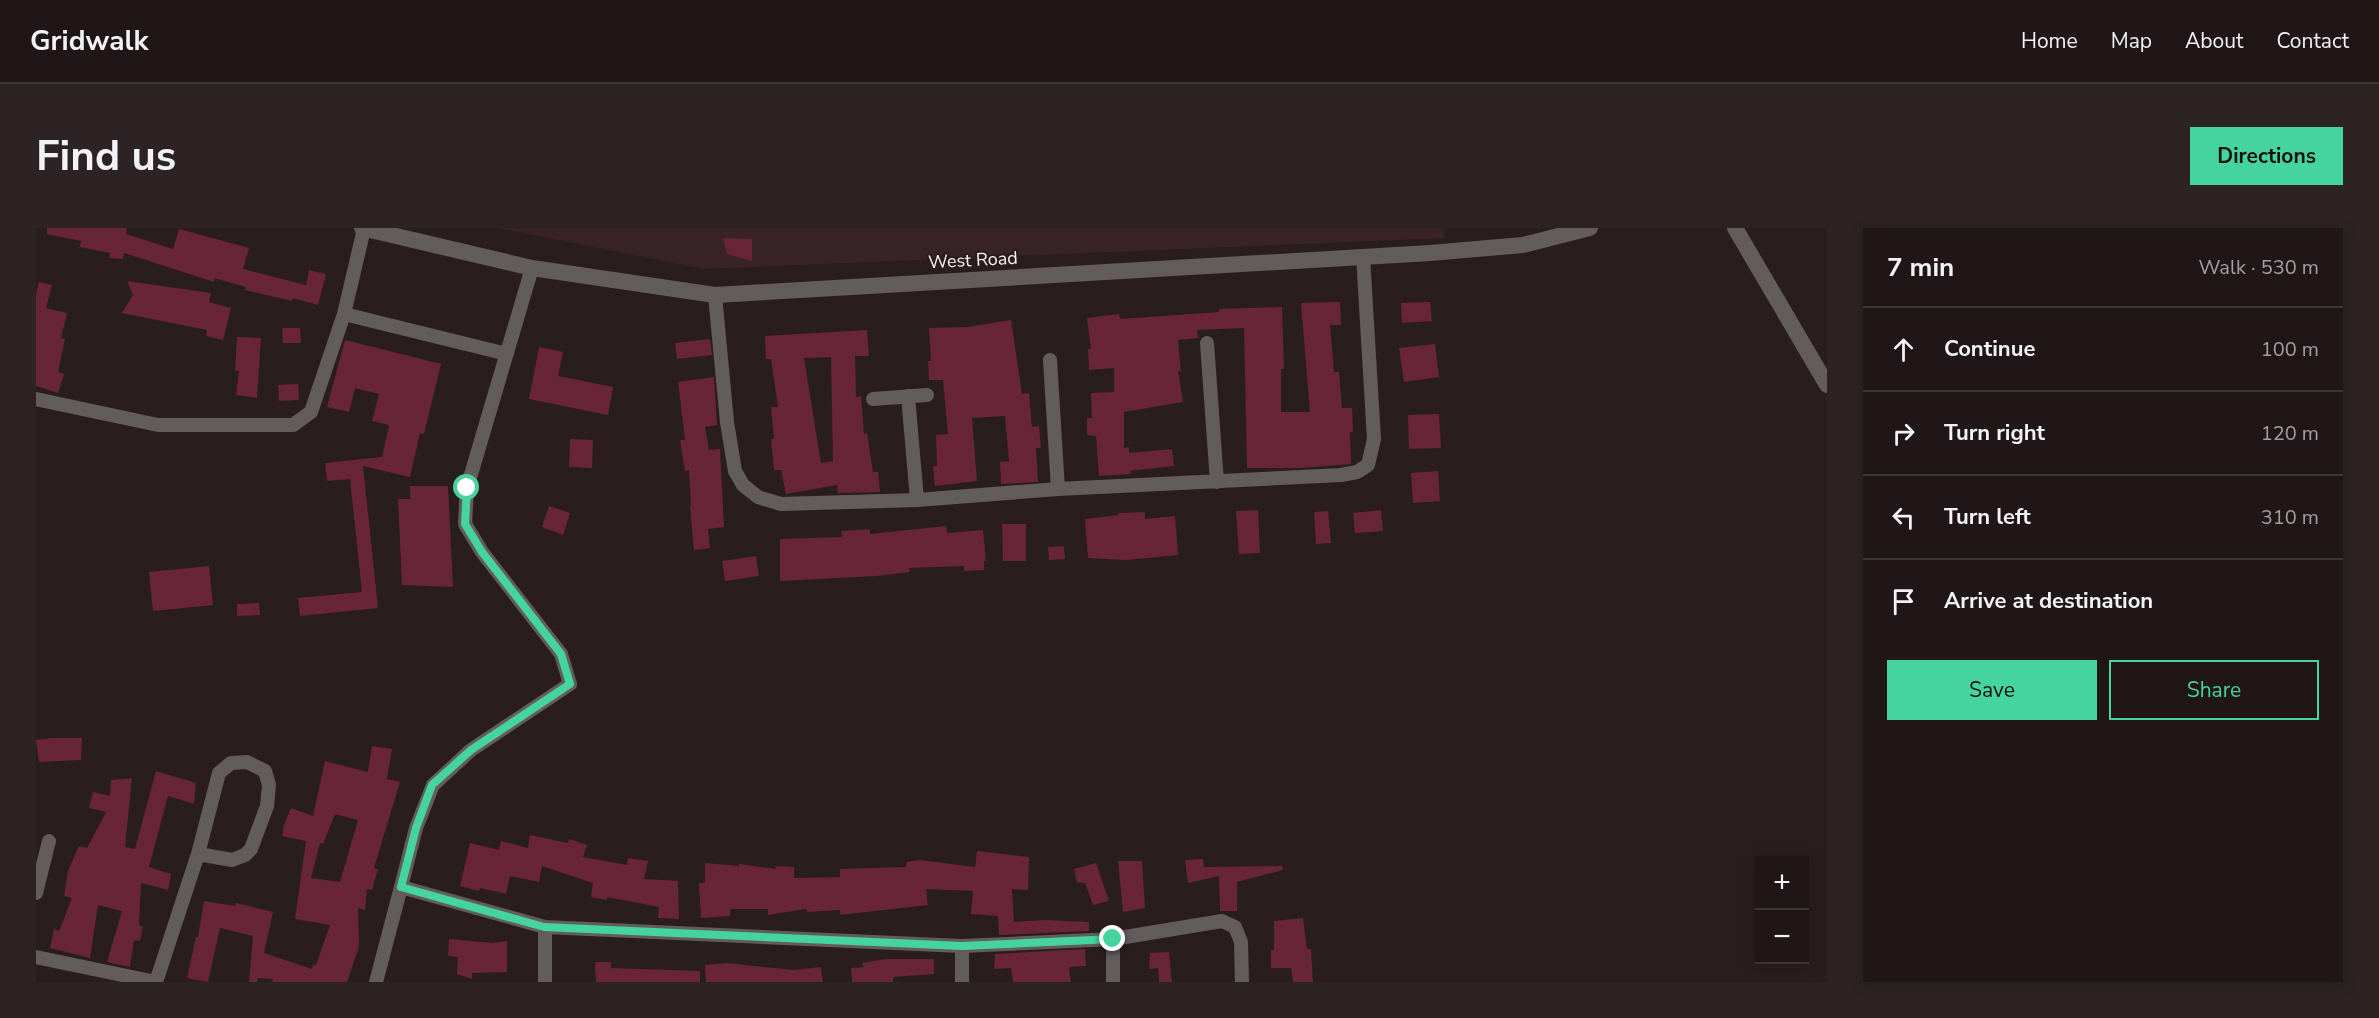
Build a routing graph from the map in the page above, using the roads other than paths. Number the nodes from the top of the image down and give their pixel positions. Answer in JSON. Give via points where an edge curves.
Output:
{"nodes":[{"id":1,"x":363,"y":228,"type":"edge"},
{"id":2,"x":1590,"y":228,"type":"edge"},
{"id":3,"x":1735,"y":228,"type":"edge"},
{"id":4,"x":1363,"y":256,"type":"junction"},
{"id":5,"x":532,"y":268,"type":"junction"},
{"id":6,"x":715,"y":295,"type":"junction"},
{"id":7,"x":344,"y":314,"type":"junction"},
{"id":8,"x":1207,"y":343,"type":"dead end"},
{"id":9,"x":507,"y":354,"type":"junction"},
{"id":10,"x":1050,"y":360,"type":"dead end"},
{"id":11,"x":1827,"y":385,"type":"edge"},
{"id":12,"x":927,"y":395,"type":"dead end"},
{"id":13,"x":908,"y":396,"type":"junction"},
{"id":14,"x":36,"y":399,"type":"edge"},
{"id":15,"x":873,"y":399,"type":"dead end"},
{"id":16,"x":1217,"y":482,"type":"junction"},
{"id":17,"x":1058,"y":489,"type":"junction"},
{"id":18,"x":917,"y":500,"type":"junction"},
{"id":19,"x":49,"y":841,"type":"dead end"},
{"id":20,"x":198,"y":854,"type":"junction"},
{"id":21,"x":401,"y":887,"type":"junction"},
{"id":22,"x":36,"y":893,"type":"edge"},
{"id":23,"x":544,"y":927,"type":"junction"},
{"id":24,"x":1113,"y":939,"type":"junction"},
{"id":25,"x":962,"y":946,"type":"junction"},
{"id":26,"x":36,"y":957,"type":"edge"},
{"id":27,"x":156,"y":982,"type":"edge"},
{"id":28,"x":376,"y":982,"type":"edge"},
{"id":29,"x":544,"y":982,"type":"edge"},
{"id":30,"x":962,"y":982,"type":"edge"},
{"id":31,"x":1113,"y":982,"type":"edge"},
{"id":32,"x":1242,"y":982,"type":"edge"}],
"edges":[{"from":1,"to":5,"type":"street","name":"West Road"},
{"from":1,"to":7,"type":"street"},
{"from":2,"to":4,"type":"street","name":"West Road","via":[[1523,245]]},
{"from":3,"to":11,"type":"street"},
{"from":4,"to":6,"type":"street","name":"West Road"},
{"from":4,"to":16,"type":"street","via":[[1374,439],[1368,465],[1341,476]]},
{"from":5,"to":6,"type":"street","name":"West Road"},
{"from":5,"to":9,"type":"street"},
{"from":6,"to":18,"type":"street","via":[[727,422],[735,471],[743,485],[758,497],[781,504]]},
{"from":7,"to":9,"type":"street"},
{"from":7,"to":14,"type":"street","via":[[310,412],[293,425],[158,425]]},
{"from":8,"to":16,"type":"street"},
{"from":9,"to":21,"type":"street","via":[[467,488],[465,524],[561,654],[570,684],[471,750],[432,785]]},
{"from":10,"to":17,"type":"street"},
{"from":12,"to":13,"type":"street"},
{"from":13,"to":15,"type":"street"},
{"from":13,"to":18,"type":"street"},
{"from":16,"to":17,"type":"street"},
{"from":17,"to":18,"type":"street"},
{"from":19,"to":22,"type":"street"},
{"from":20,"to":20,"type":"street","via":[[219,773],[231,764],[247,762],[265,771],[269,784],[267,806],[251,849],[232,860]]},
{"from":20,"to":27,"type":"street"},
{"from":21,"to":23,"type":"street"},
{"from":21,"to":28,"type":"street"},
{"from":23,"to":25,"type":"street"},
{"from":23,"to":29,"type":"street"},
{"from":24,"to":25,"type":"street"},
{"from":24,"to":31,"type":"street"},
{"from":24,"to":32,"type":"street","via":[[1222,921],[1235,927],[1239,936]]},
{"from":25,"to":30,"type":"street"},
{"from":26,"to":27,"type":"street"}]}
